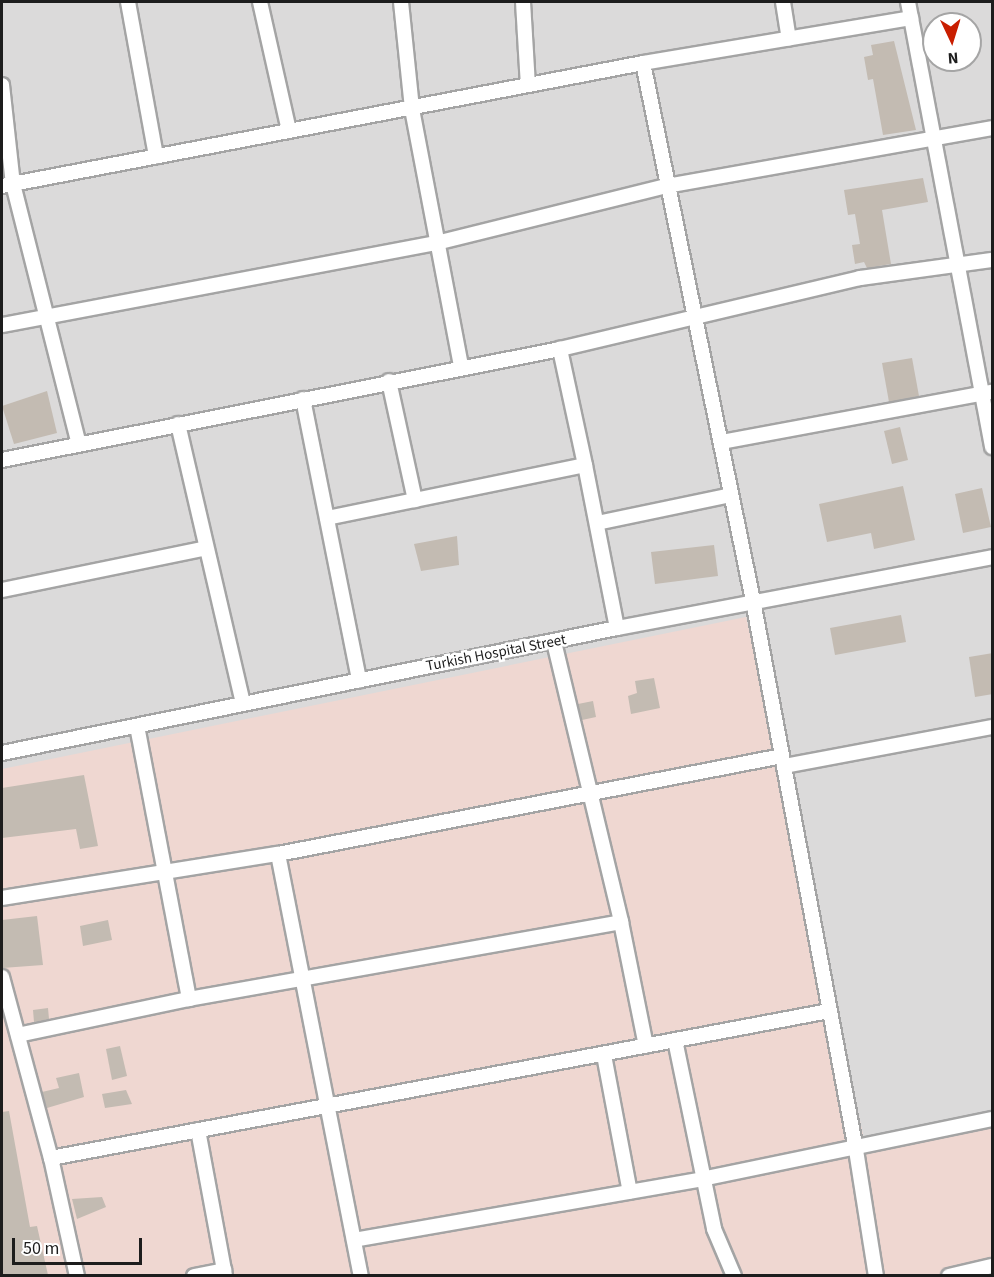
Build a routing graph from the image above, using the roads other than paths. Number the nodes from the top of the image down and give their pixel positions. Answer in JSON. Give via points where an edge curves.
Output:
{"nodes":[{"id":1,"x":128,"y":2,"type":"edge"},
{"id":2,"x":260,"y":2,"type":"edge"},
{"id":3,"x":401,"y":2,"type":"edge"},
{"id":4,"x":523,"y":2,"type":"edge"},
{"id":5,"x":783,"y":2,"type":"edge"},
{"id":6,"x":908,"y":2,"type":"edge"},
{"id":7,"x":911,"y":18,"type":"junction"},
{"id":8,"x":789,"y":39,"type":"junction"},
{"id":9,"x":643,"y":63,"type":"junction"},
{"id":10,"x":2,"y":85,"type":"edge"},
{"id":11,"x":528,"y":85,"type":"junction"},
{"id":12,"x":412,"y":109,"type":"junction"},
{"id":13,"x":993,"y":128,"type":"edge"},
{"id":14,"x":289,"y":131,"type":"junction"},
{"id":15,"x":934,"y":138,"type":"junction"},
{"id":16,"x":156,"y":156,"type":"junction"},
{"id":17,"x":7,"y":185,"type":"edge"},
{"id":18,"x":667,"y":186,"type":"junction"},
{"id":19,"x":436,"y":243,"type":"junction"},
{"id":20,"x":993,"y":260,"type":"edge"},
{"id":21,"x":958,"y":266,"type":"junction"},
{"id":22,"x":47,"y":316,"type":"junction"},
{"id":23,"x":694,"y":320,"type":"junction"},
{"id":24,"x":2,"y":325,"type":"edge"},
{"id":25,"x":560,"y":350,"type":"junction"},
{"id":26,"x":461,"y":367,"type":"junction"},
{"id":27,"x":390,"y":381,"type":"junction"},
{"id":28,"x":987,"y":393,"type":"edge"},
{"id":29,"x":303,"y":399,"type":"junction"},
{"id":30,"x":178,"y":424,"type":"junction"},
{"id":31,"x":721,"y":442,"type":"junction"},
{"id":32,"x":80,"y":444,"type":"junction"},
{"id":33,"x":993,"y":447,"type":"edge"},
{"id":34,"x":2,"y":460,"type":"edge"},
{"id":35,"x":585,"y":465,"type":"junction"},
{"id":36,"x":731,"y":495,"type":"junction"},
{"id":37,"x":415,"y":500,"type":"junction"},
{"id":38,"x":327,"y":518,"type":"junction"},
{"id":39,"x":597,"y":523,"type":"junction"},
{"id":40,"x":207,"y":548,"type":"junction"},
{"id":41,"x":993,"y":558,"type":"edge"},
{"id":42,"x":2,"y":590,"type":"edge"},
{"id":43,"x":753,"y":601,"type":"junction"},
{"id":44,"x":617,"y":628,"type":"junction"},
{"id":45,"x":554,"y":642,"type":"junction"},
{"id":46,"x":359,"y":680,"type":"junction"},
{"id":47,"x":243,"y":704,"type":"junction"},
{"id":48,"x":137,"y":726,"type":"junction"},
{"id":49,"x":993,"y":727,"type":"edge"},
{"id":50,"x":2,"y":753,"type":"edge"},
{"id":51,"x":783,"y":761,"type":"junction"},
{"id":52,"x":590,"y":793,"type":"junction"},
{"id":53,"x":278,"y":854,"type":"junction"},
{"id":54,"x":165,"y":872,"type":"junction"},
{"id":55,"x":2,"y":898,"type":"edge"},
{"id":56,"x":621,"y":922,"type":"junction"},
{"id":57,"x":2,"y":977,"type":"edge"},
{"id":58,"x":302,"y":981,"type":"junction"},
{"id":59,"x":189,"y":999,"type":"junction"},
{"id":60,"x":829,"y":1011,"type":"junction"},
{"id":61,"x":18,"y":1035,"type":"junction"},
{"id":62,"x":675,"y":1040,"type":"junction"},
{"id":63,"x":646,"y":1046,"type":"junction"},
{"id":64,"x":604,"y":1055,"type":"junction"},
{"id":65,"x":329,"y":1107,"type":"junction"},
{"id":66,"x":993,"y":1119,"type":"edge"},
{"id":67,"x":198,"y":1130,"type":"junction"},
{"id":68,"x":856,"y":1150,"type":"junction"},
{"id":69,"x":51,"y":1158,"type":"junction"},
{"id":70,"x":702,"y":1179,"type":"junction"},
{"id":71,"x":630,"y":1192,"type":"junction"},
{"id":72,"x":354,"y":1240,"type":"junction"},
{"id":73,"x":993,"y":1266,"type":"edge"},
{"id":74,"x":225,"y":1273,"type":"edge"},
{"id":75,"x":77,"y":1275,"type":"edge"},
{"id":76,"x":194,"y":1275,"type":"edge"},
{"id":77,"x":361,"y":1275,"type":"edge"},
{"id":78,"x":734,"y":1275,"type":"edge"},
{"id":79,"x":876,"y":1275,"type":"edge"},
{"id":80,"x":949,"y":1275,"type":"edge"}],
"edges":[{"from":1,"to":16,"type":"street"},
{"from":2,"to":14,"type":"street"},
{"from":3,"to":12,"type":"street"},
{"from":4,"to":11,"type":"street"},
{"from":5,"to":8,"type":"street"},
{"from":6,"to":7,"type":"street"},
{"from":7,"to":8,"type":"street"},
{"from":7,"to":15,"type":"street"},
{"from":8,"to":9,"type":"street"},
{"from":9,"to":11,"type":"street"},
{"from":9,"to":18,"type":"street"},
{"from":10,"to":17,"type":"street"},
{"from":11,"to":12,"type":"street"},
{"from":12,"to":14,"type":"street"},
{"from":12,"to":19,"type":"street"},
{"from":13,"to":15,"type":"street"},
{"from":14,"to":16,"type":"street"},
{"from":15,"to":18,"type":"street"},
{"from":15,"to":21,"type":"street"},
{"from":16,"to":17,"type":"street"},
{"from":17,"to":22,"type":"street"},
{"from":18,"to":19,"type":"street"},
{"from":18,"to":23,"type":"street"},
{"from":19,"to":22,"type":"street"},
{"from":19,"to":26,"type":"street"},
{"from":20,"to":21,"type":"street"},
{"from":21,"to":23,"type":"street","via":[[860,278],[787,293]]},
{"from":21,"to":28,"type":"street"},
{"from":22,"to":24,"type":"street"},
{"from":22,"to":32,"type":"street"},
{"from":23,"to":25,"type":"street"},
{"from":23,"to":31,"type":"street"},
{"from":25,"to":26,"type":"street"},
{"from":25,"to":35,"type":"street"},
{"from":26,"to":27,"type":"street"},
{"from":27,"to":29,"type":"street"},
{"from":27,"to":37,"type":"street"},
{"from":28,"to":31,"type":"street"},
{"from":28,"to":33,"type":"street"},
{"from":29,"to":30,"type":"street"},
{"from":29,"to":38,"type":"street"},
{"from":30,"to":32,"type":"street"},
{"from":30,"to":40,"type":"street"},
{"from":31,"to":36,"type":"street"},
{"from":32,"to":34,"type":"street"},
{"from":35,"to":37,"type":"street"},
{"from":35,"to":39,"type":"street"},
{"from":36,"to":39,"type":"street"},
{"from":36,"to":43,"type":"street"},
{"from":37,"to":38,"type":"street"},
{"from":38,"to":46,"type":"street"},
{"from":39,"to":44,"type":"street"},
{"from":40,"to":42,"type":"street"},
{"from":40,"to":47,"type":"street"},
{"from":41,"to":43,"type":"street","name":"Turkish Hospital Street"},
{"from":43,"to":44,"type":"street","name":"Turkish Hospital Street"},
{"from":43,"to":51,"type":"street"},
{"from":44,"to":45,"type":"street","name":"Turkish Hospital Street"},
{"from":45,"to":46,"type":"street","name":"Turkish Hospital Street"},
{"from":45,"to":52,"type":"street"},
{"from":46,"to":47,"type":"street","name":"Turkish Hospital Street"},
{"from":47,"to":48,"type":"street","name":"Turkish Hospital Street"},
{"from":48,"to":50,"type":"street","name":"Turkish Hospital Street"},
{"from":48,"to":54,"type":"street"},
{"from":49,"to":51,"type":"street"},
{"from":51,"to":52,"type":"street"},
{"from":51,"to":60,"type":"street"},
{"from":52,"to":53,"type":"street"},
{"from":52,"to":56,"type":"street"},
{"from":53,"to":54,"type":"street"},
{"from":53,"to":58,"type":"street"},
{"from":54,"to":55,"type":"street"},
{"from":54,"to":59,"type":"street"},
{"from":56,"to":58,"type":"street"},
{"from":56,"to":63,"type":"street"},
{"from":57,"to":61,"type":"street"},
{"from":58,"to":59,"type":"street"},
{"from":58,"to":65,"type":"street"},
{"from":59,"to":61,"type":"street"},
{"from":60,"to":62,"type":"street"},
{"from":60,"to":68,"type":"street"},
{"from":61,"to":69,"type":"street"},
{"from":62,"to":63,"type":"street"},
{"from":62,"to":70,"type":"street"},
{"from":63,"to":64,"type":"street"},
{"from":64,"to":65,"type":"street"},
{"from":64,"to":71,"type":"street"},
{"from":65,"to":67,"type":"street"},
{"from":65,"to":72,"type":"street"},
{"from":66,"to":68,"type":"street"},
{"from":67,"to":69,"type":"street"},
{"from":67,"to":74,"type":"street"},
{"from":68,"to":70,"type":"street"},
{"from":68,"to":79,"type":"street"},
{"from":69,"to":75,"type":"street"},
{"from":70,"to":71,"type":"street"},
{"from":70,"to":78,"type":"street","via":[[714,1229]]},
{"from":71,"to":72,"type":"street"},
{"from":72,"to":77,"type":"street"},
{"from":73,"to":80,"type":"street"},
{"from":74,"to":76,"type":"street"}]}
